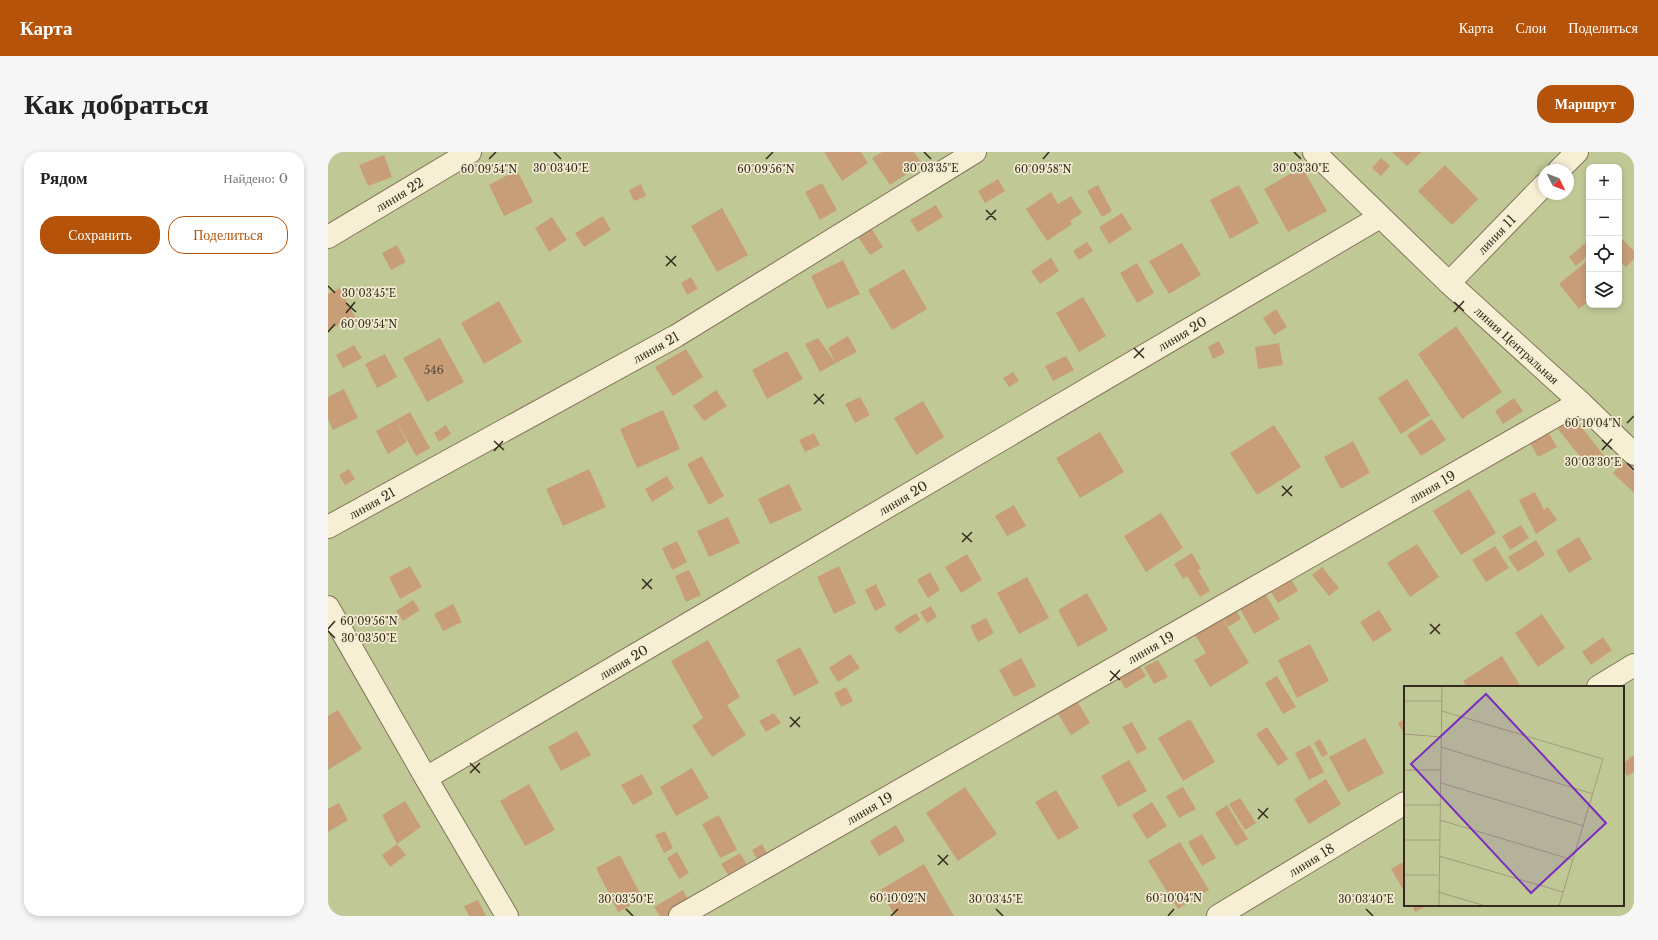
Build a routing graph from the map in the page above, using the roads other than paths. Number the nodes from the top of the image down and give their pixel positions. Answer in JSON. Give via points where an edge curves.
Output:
{"nodes":[{"id":1,"x":470,"y":152,"type":"edge"},
{"id":2,"x":975,"y":152,"type":"edge"},
{"id":3,"x":1314,"y":152,"type":"edge"},
{"id":4,"x":1576,"y":152,"type":"edge"},
{"id":5,"x":1565,"y":164,"type":"edge"},
{"id":6,"x":1538,"y":191,"type":"edge"},
{"id":7,"x":1380,"y":217,"type":"junction"},
{"id":8,"x":328,"y":237,"type":"edge"},
{"id":9,"x":1449,"y":283,"type":"junction"},
{"id":10,"x":1580,"y":402,"type":"junction"},
{"id":11,"x":1634,"y":454,"type":"edge"},
{"id":12,"x":328,"y":527,"type":"edge"},
{"id":13,"x":328,"y":607,"type":"edge"},
{"id":14,"x":1634,"y":666,"type":"edge"},
{"id":15,"x":1600,"y":686,"type":"edge"},
{"id":16,"x":426,"y":778,"type":"junction"},
{"id":17,"x":1404,"y":805,"type":"edge"},
{"id":18,"x":507,"y":916,"type":"edge"},
{"id":19,"x":680,"y":916,"type":"edge"},
{"id":20,"x":1218,"y":916,"type":"edge"}],
"edges":[{"from":1,"to":8,"type":"street","name":"линия 22"},
{"from":2,"to":12,"type":"street","name":"линия 21","via":[[676,336]]},
{"from":3,"to":7,"type":"street","name":"линия Центральная"},
{"from":4,"to":5,"type":"street"},
{"from":6,"to":9,"type":"street","name":"линия 11"},
{"from":7,"to":9,"type":"street","name":"линия Центральная"},
{"from":7,"to":16,"type":"street","name":"линия 20"},
{"from":9,"to":10,"type":"street","name":"линия Центральная"},
{"from":10,"to":11,"type":"street","name":"линия Центральная"},
{"from":10,"to":19,"type":"street","name":"линия 19"},
{"from":13,"to":16,"type":"street"},
{"from":14,"to":15,"type":"street"},
{"from":16,"to":18,"type":"street"},
{"from":17,"to":20,"type":"street","name":"линия 18"}]}
